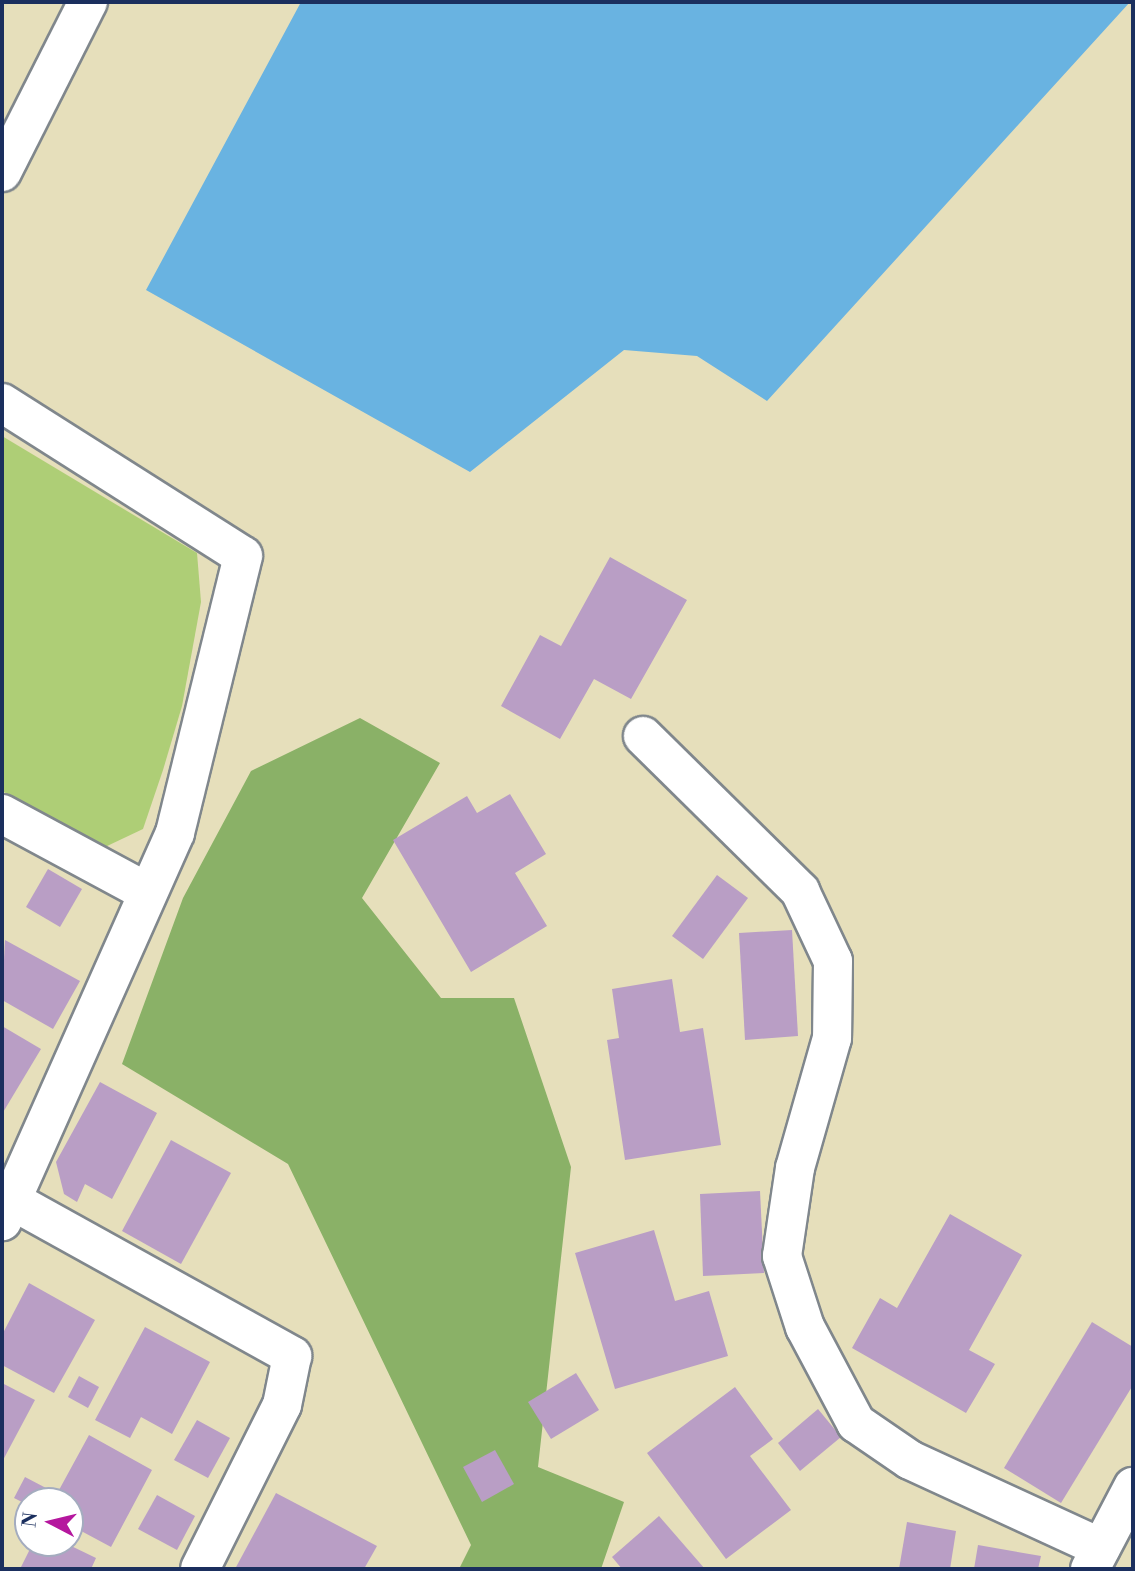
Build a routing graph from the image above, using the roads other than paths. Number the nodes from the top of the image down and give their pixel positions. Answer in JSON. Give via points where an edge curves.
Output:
{"nodes":[{"id":1,"x":88,"y":2,"type":"edge"},
{"id":2,"x":6,"y":153,"type":"edge"},
{"id":3,"x":2,"y":403,"type":"edge"},
{"id":4,"x":643,"y":736,"type":"dead end"},
{"id":5,"x":2,"y":814,"type":"edge"},
{"id":6,"x":147,"y":892,"type":"junction"},
{"id":7,"x":5,"y":1206,"type":"edge"},
{"id":8,"x":1133,"y":1487,"type":"edge"},
{"id":9,"x":1095,"y":1558,"type":"edge"},
{"id":10,"x":200,"y":1569,"type":"edge"}],
"edges":[{"from":1,"to":2,"type":"street"},
{"from":3,"to":6,"type":"street","via":[[243,556],[175,833]]},
{"from":4,"to":9,"type":"street","via":[[800,891],[833,961],[832,1038],[795,1168],[782,1256],[805,1327],[856,1423],[910,1461]]},
{"from":5,"to":6,"type":"street"},
{"from":6,"to":7,"type":"street"},
{"from":7,"to":10,"type":"street","via":[[292,1356],[282,1405]]},
{"from":8,"to":9,"type":"street"}]}
